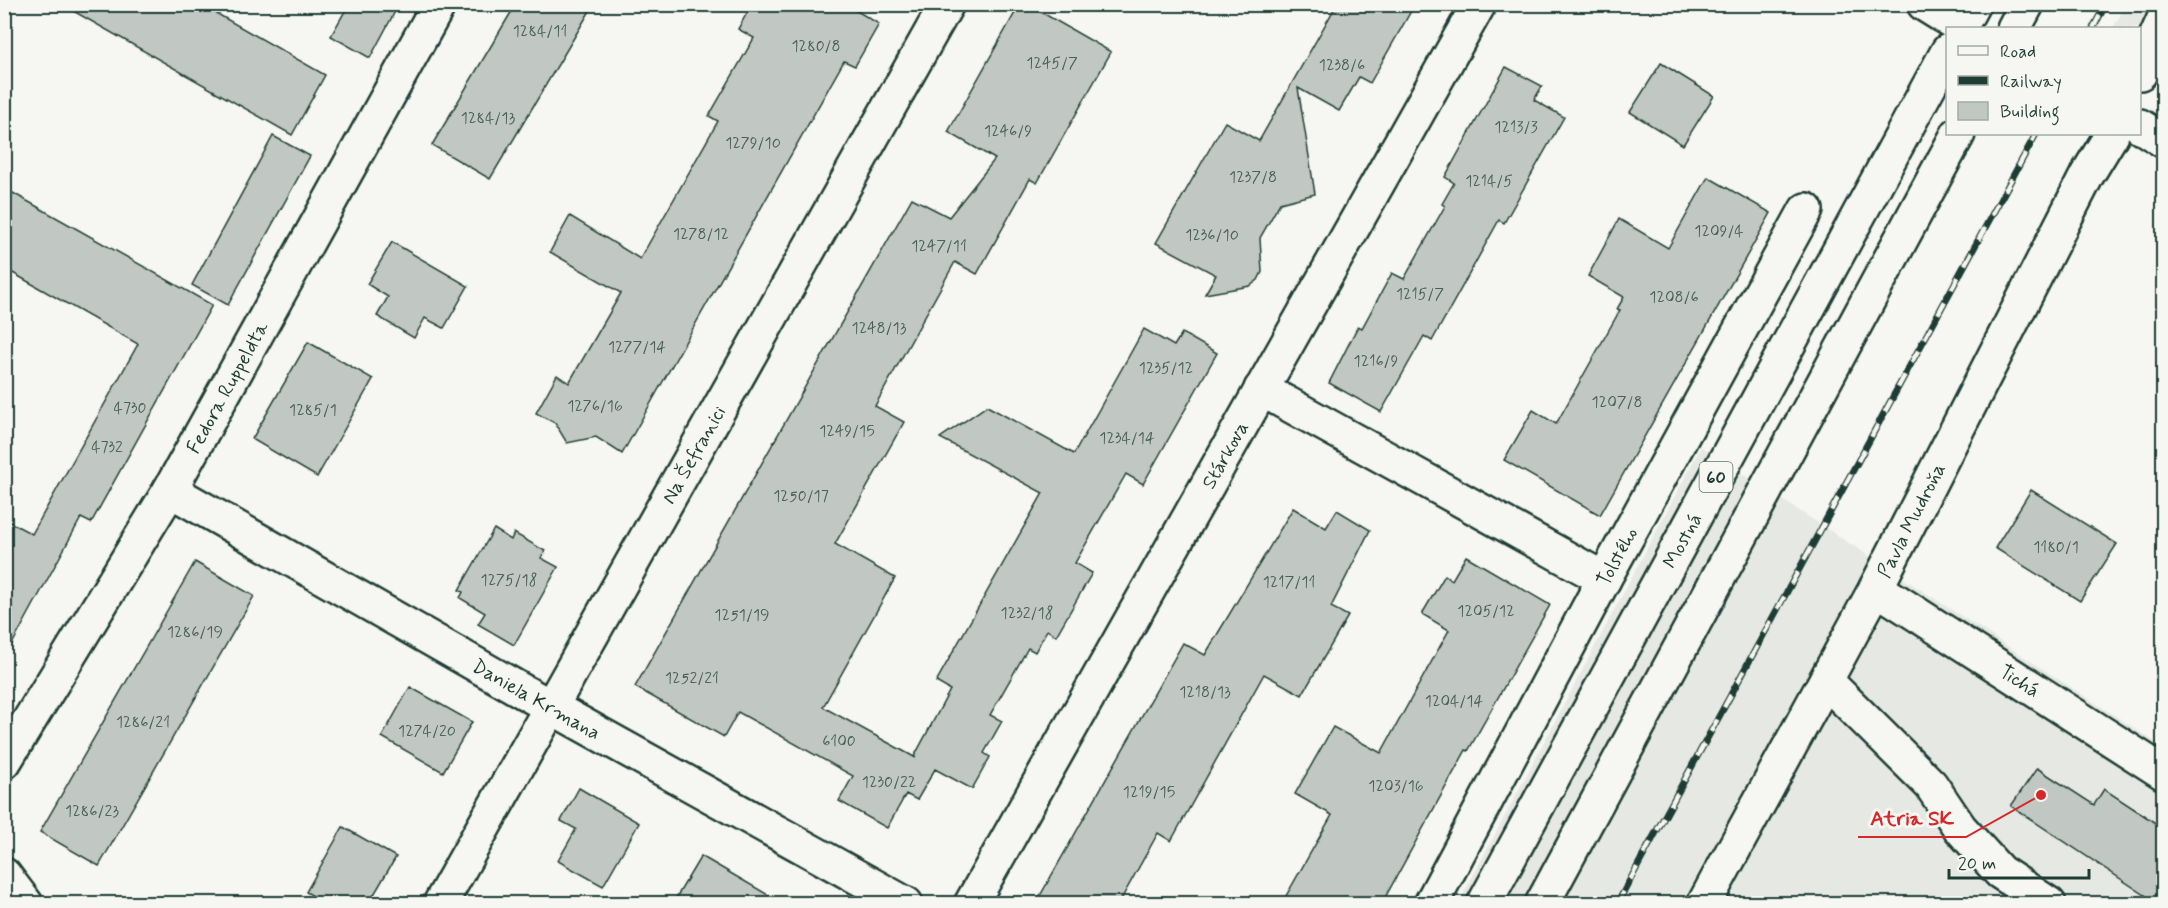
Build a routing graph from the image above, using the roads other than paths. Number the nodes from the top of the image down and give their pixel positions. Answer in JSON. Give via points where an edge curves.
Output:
{"nodes":[{"id":1,"x":439,"y":4,"type":"edge"},
{"id":2,"x":947,"y":4,"type":"edge"},
{"id":3,"x":1479,"y":4,"type":"edge"},
{"id":4,"x":1924,"y":4,"type":"edge"},
{"id":5,"x":2027,"y":4,"type":"edge"},
{"id":6,"x":2163,"y":19,"type":"edge"},
{"id":7,"x":1958,"y":27,"type":"edge"},
{"id":8,"x":2015,"y":27,"type":"edge"},
{"id":9,"x":1946,"y":54,"type":"edge"},
{"id":10,"x":2141,"y":68,"type":"edge"},
{"id":11,"x":2141,"y":127,"type":"edge"},
{"id":12,"x":1957,"y":135,"type":"edge"},
{"id":13,"x":2111,"y":135,"type":"edge"},
{"id":14,"x":2163,"y":141,"type":"edge"},
{"id":15,"x":1806,"y":210,"type":"dead end"},
{"id":16,"x":1261,"y":389,"type":"junction"},
{"id":17,"x":170,"y":490,"type":"junction"},
{"id":18,"x":1604,"y":579,"type":"junction"},
{"id":19,"x":1876,"y":588,"type":"junction"},
{"id":20,"x":1826,"y":681,"type":"junction"},
{"id":21,"x":552,"y":707,"type":"junction"},
{"id":22,"x":4,"y":762,"type":"edge"},
{"id":23,"x":2163,"y":773,"type":"edge"},
{"id":24,"x":4,"y":875,"type":"edge"},
{"id":25,"x":26,"y":903,"type":"edge"},
{"id":26,"x":440,"y":903,"type":"edge"},
{"id":27,"x":906,"y":903,"type":"edge"},
{"id":28,"x":971,"y":903,"type":"edge"},
{"id":29,"x":1431,"y":903,"type":"edge"},
{"id":30,"x":1484,"y":903,"type":"edge"},
{"id":31,"x":1542,"y":903,"type":"edge"},
{"id":32,"x":1704,"y":903,"type":"edge"},
{"id":33,"x":2049,"y":903,"type":"edge"}],
"edges":[{"from":1,"to":17,"type":"street","name":"Fedora Ruppeldta"},
{"from":2,"to":21,"type":"street","name":"Na Šefranici"},
{"from":3,"to":16,"type":"street","name":"Stárkova"},
{"from":4,"to":7,"type":"street"},
{"from":5,"to":8,"type":"street"},
{"from":6,"to":10,"type":"street"},
{"from":9,"to":30,"type":"street","name":"Mostná","number":"60"},
{"from":11,"to":14,"type":"street"},
{"from":12,"to":31,"type":"street","number":"60"},
{"from":13,"to":19,"type":"street","name":"Pavla Mudroňa","via":[[2087,175]]},
{"from":15,"to":18,"type":"street","name":"Tolstého"},
{"from":16,"to":18,"type":"street"},
{"from":16,"to":28,"type":"street","name":"Stárkova"},
{"from":17,"to":21,"type":"street","name":"Daniela Krmana"},
{"from":17,"to":22,"type":"street","name":"Fedora Ruppeldta"},
{"from":18,"to":29,"type":"street","name":"Tolstého"},
{"from":19,"to":20,"type":"street","name":"Pavla Mudroňa"},
{"from":19,"to":23,"type":"street","name":"Tichá"},
{"from":20,"to":32,"type":"street","name":"Pavla Mudroňa"},
{"from":20,"to":33,"type":"street","via":[[1931,785],[1960,828],[2000,872]]},
{"from":21,"to":26,"type":"street","name":"Na Šefranici"},
{"from":21,"to":27,"type":"street","name":"Daniela Krmana"},
{"from":24,"to":25,"type":"street"}]}
